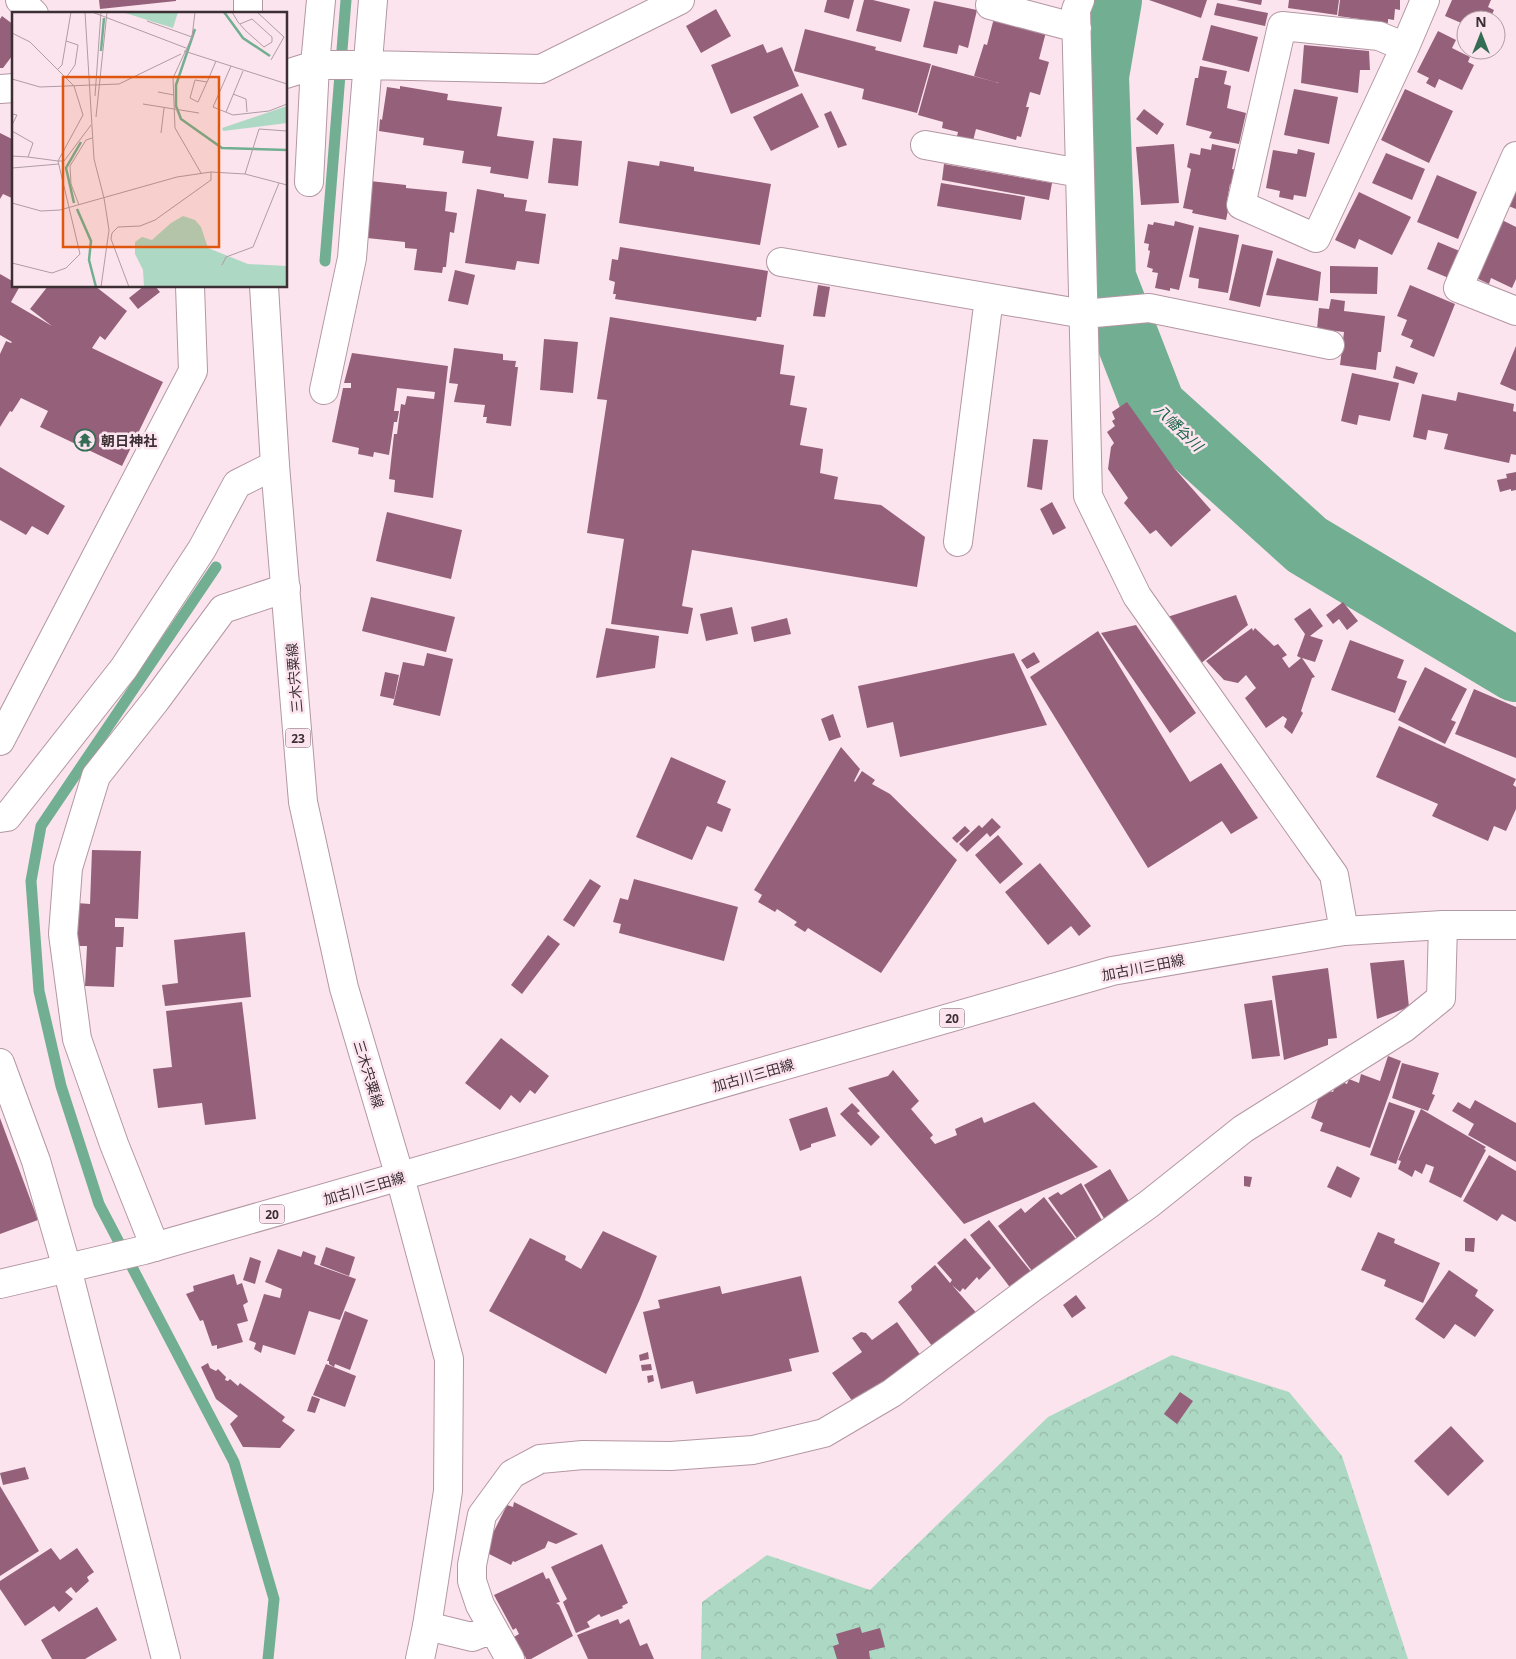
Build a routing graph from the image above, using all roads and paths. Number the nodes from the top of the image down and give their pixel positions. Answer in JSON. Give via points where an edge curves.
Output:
{"nodes":[{"id":1,"x":322,"y":0,"type":"edge"},
{"id":2,"x":372,"y":0,"type":"edge"},
{"id":3,"x":680,"y":0,"type":"edge"},
{"id":4,"x":1080,"y":0,"type":"edge"},
{"id":5,"x":1425,"y":0,"type":"edge"},
{"id":6,"x":990,"y":5,"type":"dead end"},
{"id":7,"x":1077,"y":28,"type":"junction"},
{"id":8,"x":1405,"y":47,"type":"junction"},
{"id":9,"x":367,"y":64,"type":"junction"},
{"id":10,"x":315,"y":65,"type":"junction"},
{"id":11,"x":288,"y":73,"type":"edge"},
{"id":12,"x":925,"y":145,"type":"dead end"},
{"id":13,"x":1516,"y":156,"type":"edge"},
{"id":14,"x":1080,"y":173,"type":"junction"},
{"id":15,"x":309,"y":182,"type":"dead end"},
{"id":16,"x":782,"y":262,"type":"dead end"},
{"id":17,"x":190,"y":288,"type":"edge"},
{"id":18,"x":264,"y":288,"type":"edge"},
{"id":19,"x":988,"y":298,"type":"junction"},
{"id":20,"x":1516,"y":311,"type":"edge"},
{"id":21,"x":1084,"y":314,"type":"junction"},
{"id":22,"x":1330,"y":345,"type":"dead end"},
{"id":23,"x":324,"y":390,"type":"dead end"},
{"id":24,"x":274,"y":465,"type":"junction"},
{"id":25,"x":958,"y":542,"type":"dead end"},
{"id":26,"x":286,"y":588,"type":"junction"},
{"id":27,"x":0,"y":741,"type":"edge"},
{"id":28,"x":0,"y":818,"type":"edge"},
{"id":29,"x":1443,"y":925,"type":"junction"},
{"id":30,"x":1516,"y":925,"type":"edge"},
{"id":31,"x":1344,"y":931,"type":"junction"},
{"id":32,"x":0,"y":1063,"type":"edge"},
{"id":33,"x":400,"y":1178,"type":"junction"},
{"id":34,"x":150,"y":1248,"type":"junction"},
{"id":35,"x":68,"y":1268,"type":"junction"},
{"id":36,"x":0,"y":1284,"type":"edge"},
{"id":37,"x":427,"y":1626,"type":"junction"},
{"id":38,"x":492,"y":1629,"type":"junction"},
{"id":39,"x":166,"y":1659,"type":"edge"},
{"id":40,"x":420,"y":1659,"type":"edge"},
{"id":41,"x":510,"y":1659,"type":"edge"}],
"edges":[{"from":1,"to":10,"type":"street"},
{"from":2,"to":9,"type":"street"},
{"from":3,"to":9,"type":"street","via":[[541,69]]},
{"from":4,"to":7,"type":"street","via":[[1076,10]]},
{"from":5,"to":8,"type":"street"},
{"from":6,"to":7,"type":"street"},
{"from":7,"to":14,"type":"street"},
{"from":8,"to":8,"type":"street","via":[[1316,238],[1241,206],[1282,26],[1379,36]]},
{"from":9,"to":10,"type":"street"},
{"from":9,"to":23,"type":"street","via":[[352,258]]},
{"from":10,"to":11,"type":"street"},
{"from":10,"to":15,"type":"street"},
{"from":12,"to":14,"type":"street"},
{"from":13,"to":20,"type":"street","via":[[1458,288]]},
{"from":14,"to":21,"type":"street"},
{"from":16,"to":19,"type":"street"},
{"from":17,"to":27,"type":"street","via":[[193,371]]},
{"from":18,"to":24,"type":"street","name":"三木宍粟線","number":"23"},
{"from":19,"to":21,"type":"street"},
{"from":19,"to":25,"type":"street"},
{"from":21,"to":22,"type":"street","via":[[1149,308]]},
{"from":21,"to":31,"type":"street","via":[[1088,496],[1137,596],[1334,875]]},
{"from":24,"to":26,"type":"street","name":"三木宍粟線","number":"23"},
{"from":24,"to":28,"type":"street","via":[[237,484],[202,549],[124,668],[7,817]]},
{"from":26,"to":33,"type":"street","name":"三木宍粟線","number":"23","via":[[304,802],[344,988]]},
{"from":26,"to":34,"type":"street","via":[[222,609],[96,776],[68,868],[62,934],[77,1039]]},
{"from":29,"to":30,"type":"street","name":"加古川三田線","number":"20"},
{"from":29,"to":31,"type":"street","name":"加古川三田線","number":"20"},
{"from":29,"to":38,"type":"street","via":[[1441,998],[1404,1028],[1243,1129],[1149,1204],[892,1393],[824,1433],[753,1450],[540,1459],[512,1474],[482,1515],[472,1565],[472,1581]]},
{"from":31,"to":33,"type":"street","name":"加古川三田線","number":"20","via":[[1112,971]]},
{"from":32,"to":35,"type":"street","via":[[36,1161]]},
{"from":33,"to":34,"type":"street","name":"加古川三田線","number":"20"},
{"from":33,"to":37,"type":"street","name":"三木宍粟線","via":[[449,1359],[448,1491]]},
{"from":34,"to":35,"type":"street","name":"加古川三田線","number":"20"},
{"from":35,"to":36,"type":"street","name":"加古川三田線","number":"20"},
{"from":35,"to":39,"type":"street"},
{"from":37,"to":38,"type":"street","via":[[472,1637]]},
{"from":37,"to":40,"type":"street","name":"三木宍粟線"},
{"from":38,"to":41,"type":"street"}]}
